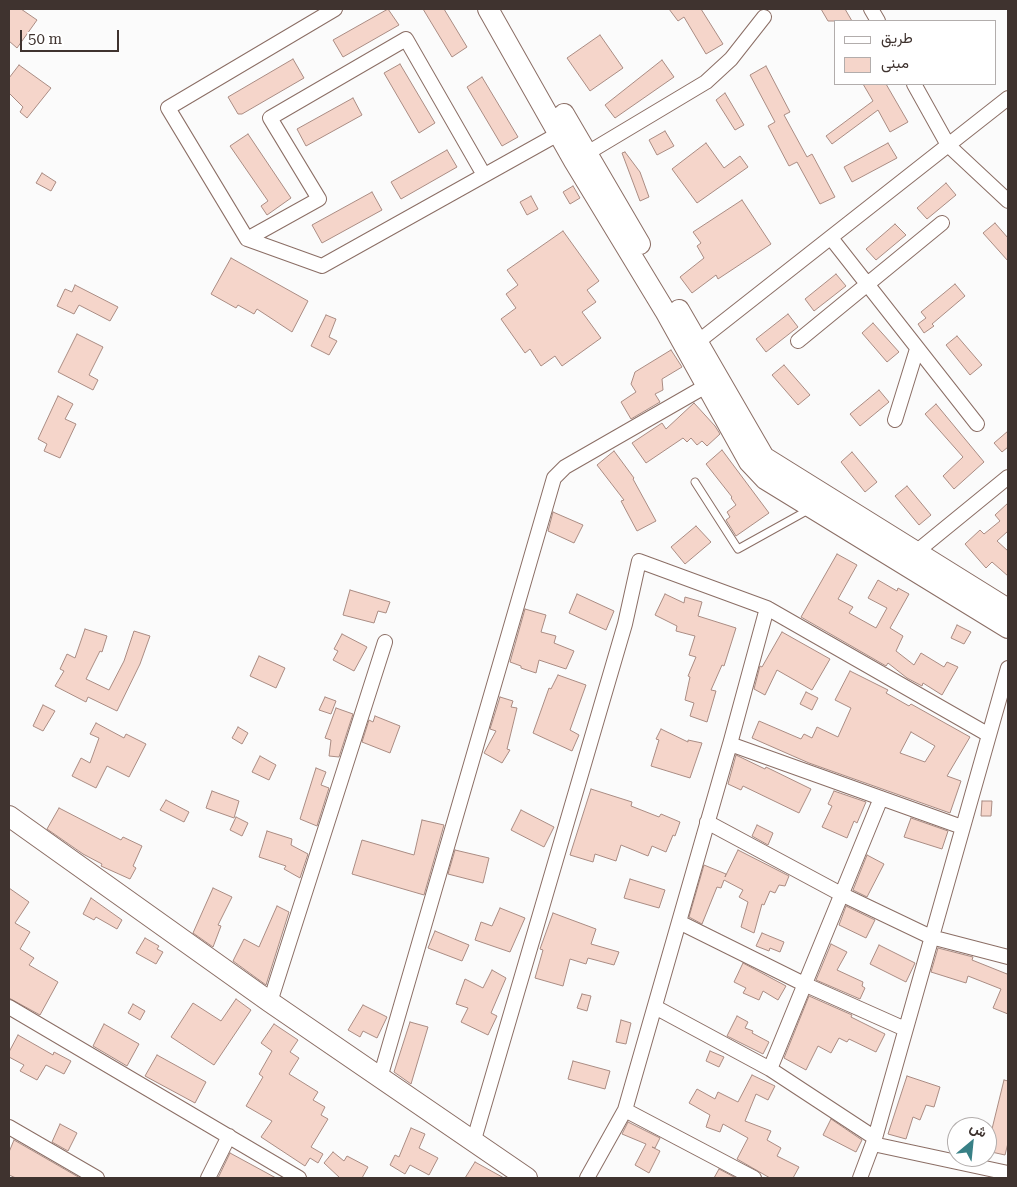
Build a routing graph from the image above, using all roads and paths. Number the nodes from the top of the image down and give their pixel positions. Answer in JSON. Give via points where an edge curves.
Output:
{"nodes":[{"id":1,"x":335,"y":9,"type":"edge"},
{"id":2,"x":488,"y":9,"type":"edge"},
{"id":3,"x":502,"y":9,"type":"edge"},
{"id":4,"x":871,"y":9,"type":"edge"},
{"id":5,"x":764,"y":17,"type":"dead end"},
{"id":6,"x":877,"y":20,"type":"edge"},
{"id":7,"x":915,"y":85,"type":"edge"},
{"id":8,"x":1008,"y":98,"type":"edge"},
{"id":9,"x":560,"y":133,"type":"junction"},
{"id":10,"x":948,"y":144,"type":"junction"},
{"id":11,"x":581,"y":158,"type":"junction"},
{"id":12,"x":484,"y":175,"type":"junction"},
{"id":13,"x":1008,"y":201,"type":"edge"},
{"id":14,"x":942,"y":223,"type":"dead end"},
{"id":15,"x":831,"y":238,"type":"junction"},
{"id":16,"x":247,"y":239,"type":"junction"},
{"id":17,"x":866,"y":284,"type":"junction"},
{"id":18,"x":798,"y":341,"type":"dead end"},
{"id":19,"x":692,"y":347,"type":"junction"},
{"id":20,"x":917,"y":348,"type":"junction"},
{"id":21,"x":706,"y":386,"type":"junction"},
{"id":22,"x":895,"y":420,"type":"dead end"},
{"id":23,"x":977,"y":424,"type":"dead end"},
{"id":24,"x":1008,"y":477,"type":"edge"},
{"id":25,"x":695,"y":482,"type":"dead end"},
{"id":26,"x":812,"y":508,"type":"junction"},
{"id":27,"x":909,"y":558,"type":"junction"},
{"id":28,"x":767,"y":608,"type":"junction"},
{"id":29,"x":1008,"y":609,"type":"edge"},
{"id":30,"x":1008,"y":628,"type":"edge"},
{"id":31,"x":385,"y":642,"type":"dead end"},
{"id":32,"x":1008,"y":668,"type":"edge"},
{"id":33,"x":989,"y":735,"type":"junction"},
{"id":34,"x":730,"y":744,"type":"junction"},
{"id":35,"x":881,"y":798,"type":"junction"},
{"id":36,"x":9,"y":816,"type":"edge"},
{"id":37,"x":707,"y":822,"type":"junction"},
{"id":38,"x":962,"y":827,"type":"junction"},
{"id":39,"x":841,"y":894,"type":"junction"},
{"id":40,"x":679,"y":922,"type":"junction"},
{"id":41,"x":931,"y":937,"type":"junction"},
{"id":42,"x":1008,"y":958,"type":"edge"},
{"id":43,"x":804,"y":984,"type":"junction"},
{"id":44,"x":270,"y":1002,"type":"junction"},
{"id":45,"x":9,"y":1007,"type":"edge"},
{"id":46,"x":655,"y":1007,"type":"junction"},
{"id":47,"x":905,"y":1029,"type":"junction"},
{"id":48,"x":770,"y":1069,"type":"junction"},
{"id":49,"x":380,"y":1078,"type":"junction"},
{"id":50,"x":625,"y":1110,"type":"junction"},
{"id":51,"x":9,"y":1127,"type":"edge"},
{"id":52,"x":228,"y":1136,"type":"junction"},
{"id":53,"x":874,"y":1141,"type":"junction"},
{"id":54,"x":473,"y":1143,"type":"junction"},
{"id":55,"x":1008,"y":1173,"type":"edge"},
{"id":56,"x":97,"y":1178,"type":"edge"},
{"id":57,"x":208,"y":1178,"type":"edge"},
{"id":58,"x":299,"y":1178,"type":"edge"},
{"id":59,"x":527,"y":1178,"type":"edge"},
{"id":60,"x":586,"y":1178,"type":"edge"},
{"id":61,"x":754,"y":1178,"type":"edge"},
{"id":62,"x":860,"y":1178,"type":"edge"}],
"edges":[{"from":1,"to":16,"type":"street","via":[[168,108]]},
{"from":2,"to":9,"type":"street"},
{"from":3,"to":11,"type":"street"},
{"from":4,"to":6,"type":"street"},
{"from":5,"to":11,"type":"street","via":[[730,59],[706,82]]},
{"from":7,"to":10,"type":"street"},
{"from":8,"to":10,"type":"street"},
{"from":9,"to":11,"type":"street"},
{"from":9,"to":12,"type":"street"},
{"from":10,"to":13,"type":"street"},
{"from":10,"to":15,"type":"street"},
{"from":11,"to":19,"type":"street"},
{"from":12,"to":16,"type":"street","via":[[322,266]]},
{"from":12,"to":16,"type":"street","via":[[406,38],[270,118],[319,199]]},
{"from":14,"to":17,"type":"street"},
{"from":15,"to":17,"type":"street"},
{"from":15,"to":19,"type":"street"},
{"from":17,"to":18,"type":"street"},
{"from":17,"to":20,"type":"street"},
{"from":19,"to":21,"type":"street"},
{"from":19,"to":27,"type":"street","via":[[764,457]]},
{"from":20,"to":22,"type":"street"},
{"from":20,"to":23,"type":"street"},
{"from":21,"to":26,"type":"street","via":[[749,462],[766,479]]},
{"from":21,"to":49,"type":"street","via":[[565,467],[554,478]]},
{"from":24,"to":27,"type":"street"},
{"from":25,"to":26,"type":"lane","via":[[738,549]]},
{"from":26,"to":27,"type":"street"},
{"from":27,"to":29,"type":"street"},
{"from":27,"to":30,"type":"street"},
{"from":28,"to":33,"type":"street"},
{"from":28,"to":34,"type":"street"},
{"from":28,"to":54,"type":"street","via":[[639,561],[625,624]]},
{"from":31,"to":44,"type":"street"},
{"from":32,"to":33,"type":"street"},
{"from":33,"to":38,"type":"street"},
{"from":34,"to":35,"type":"street"},
{"from":34,"to":37,"type":"street"},
{"from":35,"to":38,"type":"street"},
{"from":35,"to":39,"type":"street"},
{"from":36,"to":44,"type":"street"},
{"from":37,"to":39,"type":"street"},
{"from":37,"to":40,"type":"street"},
{"from":38,"to":41,"type":"street"},
{"from":39,"to":41,"type":"street"},
{"from":39,"to":43,"type":"street"},
{"from":40,"to":43,"type":"street"},
{"from":40,"to":46,"type":"street"},
{"from":41,"to":42,"type":"street"},
{"from":41,"to":47,"type":"street"},
{"from":43,"to":47,"type":"street"},
{"from":43,"to":48,"type":"street"},
{"from":44,"to":49,"type":"street"},
{"from":45,"to":52,"type":"street"},
{"from":46,"to":48,"type":"street"},
{"from":46,"to":50,"type":"street"},
{"from":47,"to":53,"type":"street"},
{"from":48,"to":53,"type":"street"},
{"from":49,"to":54,"type":"street"},
{"from":50,"to":60,"type":"street"},
{"from":50,"to":61,"type":"street"},
{"from":51,"to":56,"type":"street"},
{"from":52,"to":57,"type":"street"},
{"from":52,"to":58,"type":"street"},
{"from":53,"to":55,"type":"street"},
{"from":53,"to":62,"type":"street"},
{"from":54,"to":59,"type":"street"}]}
